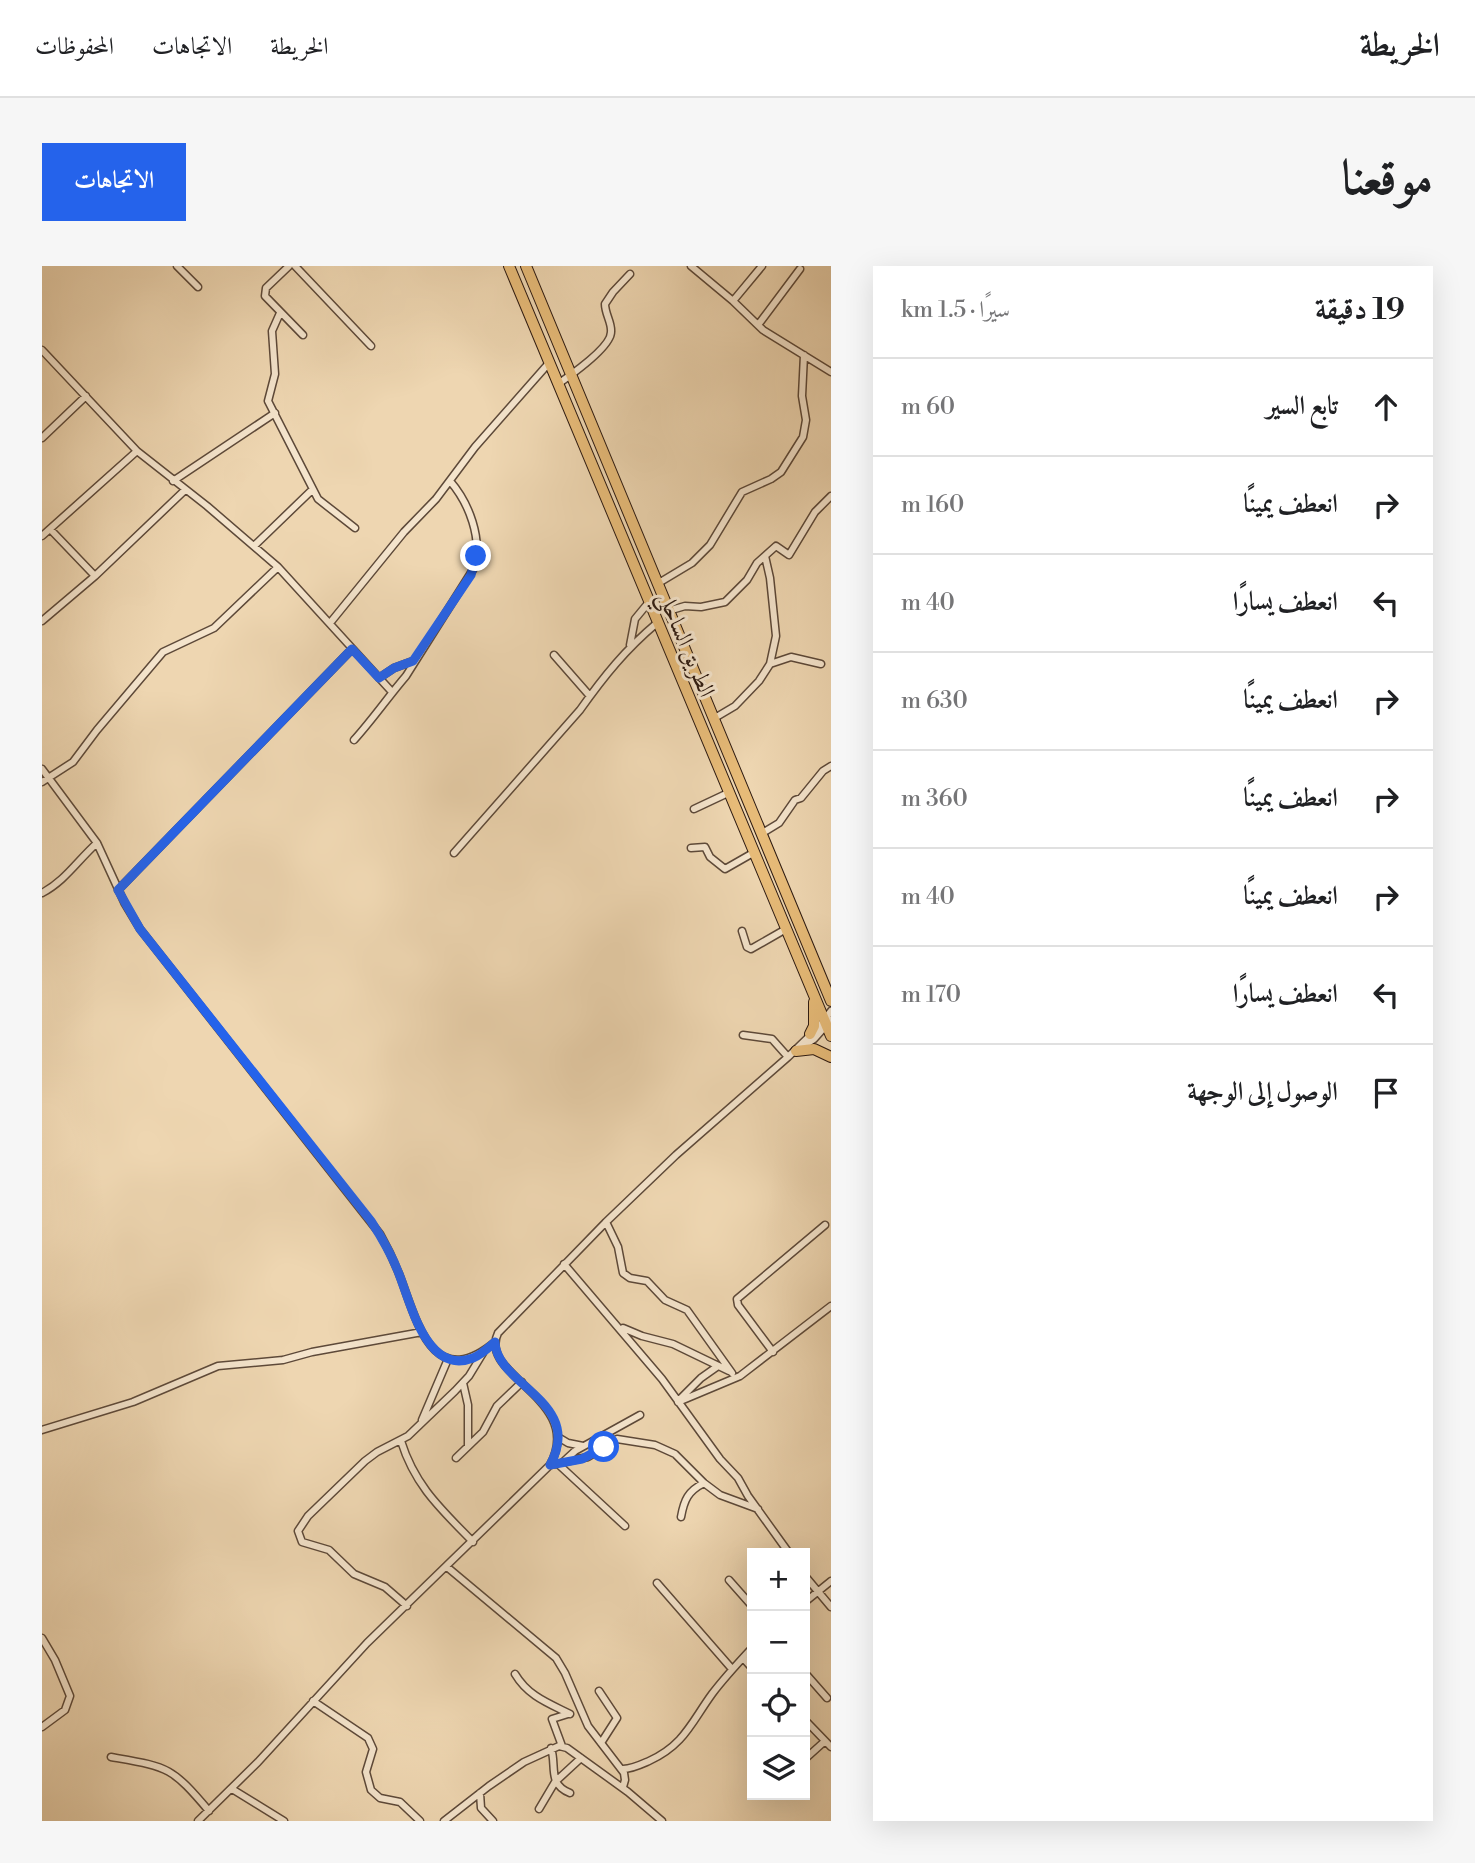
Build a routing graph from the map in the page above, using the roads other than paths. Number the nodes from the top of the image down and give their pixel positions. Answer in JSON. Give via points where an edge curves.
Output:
{"nodes":[{"id":1,"x":177,"y":266,"type":"edge"},
{"id":2,"x":289,"y":266,"type":"edge"},
{"id":3,"x":295,"y":266,"type":"edge"},
{"id":4,"x":509,"y":266,"type":"edge"},
{"id":5,"x":526,"y":266,"type":"edge"},
{"id":6,"x":691,"y":266,"type":"edge"},
{"id":7,"x":762,"y":266,"type":"edge"},
{"id":8,"x":800,"y":269,"type":"dead end"},
{"id":9,"x":630,"y":274,"type":"dead end"},
{"id":10,"x":198,"y":287,"type":"dead end"},
{"id":11,"x":733,"y":301,"type":"junction"},
{"id":12,"x":280,"y":313,"type":"junction"},
{"id":13,"x":758,"y":325,"type":"junction"},
{"id":14,"x":303,"y":335,"type":"dead end"},
{"id":15,"x":371,"y":346,"type":"dead end"},
{"id":16,"x":42,"y":350,"type":"edge"},
{"id":17,"x":804,"y":355,"type":"junction"},
{"id":18,"x":549,"y":363,"type":"junction"},
{"id":19,"x":831,"y":372,"type":"edge"},
{"id":20,"x":571,"y":375,"type":"junction"},
{"id":21,"x":558,"y":384,"type":"junction"},
{"id":22,"x":86,"y":396,"type":"junction"},
{"id":23,"x":275,"y":413,"type":"junction"},
{"id":24,"x":42,"y":438,"type":"edge"},
{"id":25,"x":137,"y":451,"type":"junction"},
{"id":26,"x":173,"y":481,"type":"junction"},
{"id":27,"x":450,"y":481,"type":"junction"},
{"id":28,"x":185,"y":489,"type":"junction"},
{"id":29,"x":312,"y":490,"type":"junction"},
{"id":30,"x":831,"y":496,"type":"edge"},
{"id":31,"x":355,"y":528,"type":"dead end"},
{"id":32,"x":50,"y":529,"type":"junction"},
{"id":33,"x":42,"y":536,"type":"edge"},
{"id":34,"x":255,"y":545,"type":"junction"},
{"id":35,"x":765,"y":556,"type":"junction"},
{"id":36,"x":278,"y":567,"type":"junction"},
{"id":37,"x":95,"y":576,"type":"junction"},
{"id":38,"x":657,"y":584,"type":"junction"},
{"id":39,"x":649,"y":602,"type":"junction"},
{"id":40,"x":668,"y":611,"type":"junction"},
{"id":41,"x":42,"y":621,"type":"edge"},
{"id":42,"x":657,"y":623,"type":"junction"},
{"id":43,"x":330,"y":624,"type":"junction"},
{"id":44,"x":630,"y":645,"type":"junction"},
{"id":45,"x":352,"y":649,"type":"junction"},
{"id":46,"x":554,"y":656,"type":"dead end"},
{"id":47,"x":413,"y":661,"type":"junction"},
{"id":48,"x":770,"y":664,"type":"junction"},
{"id":49,"x":821,"y":664,"type":"dead end"},
{"id":50,"x":379,"y":678,"type":"junction"},
{"id":51,"x":392,"y":692,"type":"junction"},
{"id":52,"x":589,"y":695,"type":"junction"},
{"id":53,"x":713,"y":719,"type":"junction"},
{"id":54,"x":354,"y":740,"type":"dead end"},
{"id":55,"x":831,"y":766,"type":"edge"},
{"id":56,"x":42,"y":769,"type":"edge"},
{"id":57,"x":49,"y":777,"type":"junction"},
{"id":58,"x":42,"y":782,"type":"edge"},
{"id":59,"x":728,"y":793,"type":"junction"},
{"id":60,"x":694,"y":809,"type":"dead end"},
{"id":61,"x":761,"y":834,"type":"junction"},
{"id":62,"x":97,"y":843,"type":"junction"},
{"id":63,"x":691,"y":848,"type":"dead end"},
{"id":64,"x":454,"y":853,"type":"dead end"},
{"id":65,"x":752,"y":853,"type":"junction"},
{"id":66,"x":118,"y":890,"type":"junction"},
{"id":67,"x":42,"y":893,"type":"edge"},
{"id":68,"x":786,"y":929,"type":"junction"},
{"id":69,"x":742,"y":931,"type":"dead end"},
{"id":70,"x":820,"y":973,"type":"junction"},
{"id":71,"x":831,"y":982,"type":"edge"},
{"id":72,"x":814,"y":995,"type":"junction"},
{"id":73,"x":831,"y":1001,"type":"edge"},
{"id":74,"x":831,"y":1011,"type":"edge"},
{"id":75,"x":828,"y":1022,"type":"edge"},
{"id":76,"x":810,"y":1034,"type":"junction"},
{"id":77,"x":744,"y":1035,"type":"dead end"},
{"id":78,"x":831,"y":1036,"type":"edge"},
{"id":79,"x":792,"y":1054,"type":"junction"},
{"id":80,"x":831,"y":1057,"type":"edge"},
{"id":81,"x":606,"y":1222,"type":"junction"},
{"id":82,"x":825,"y":1225,"type":"dead end"},
{"id":83,"x":564,"y":1264,"type":"junction"},
{"id":84,"x":831,"y":1306,"type":"edge"},
{"id":85,"x":617,"y":1325,"type":"junction"},
{"id":86,"x":422,"y":1332,"type":"junction"},
{"id":87,"x":495,"y":1342,"type":"junction"},
{"id":88,"x":483,"y":1352,"type":"junction"},
{"id":89,"x":773,"y":1352,"type":"junction"},
{"id":90,"x":448,"y":1359,"type":"junction"},
{"id":91,"x":719,"y":1366,"type":"junction"},
{"id":92,"x":732,"y":1373,"type":"junction"},
{"id":93,"x":740,"y":1376,"type":"junction"},
{"id":94,"x":522,"y":1382,"type":"junction"},
{"id":95,"x":463,"y":1383,"type":"junction"},
{"id":96,"x":678,"y":1402,"type":"junction"},
{"id":97,"x":640,"y":1415,"type":"dead end"},
{"id":98,"x":419,"y":1425,"type":"junction"},
{"id":99,"x":42,"y":1430,"type":"edge"},
{"id":100,"x":558,"y":1437,"type":"junction"},
{"id":101,"x":401,"y":1441,"type":"junction"},
{"id":102,"x":468,"y":1446,"type":"junction"},
{"id":103,"x":585,"y":1446,"type":"junction"},
{"id":104,"x":456,"y":1458,"type":"dead end"},
{"id":105,"x":557,"y":1464,"type":"junction"},
{"id":106,"x":704,"y":1483,"type":"junction"},
{"id":107,"x":758,"y":1509,"type":"junction"},
{"id":108,"x":681,"y":1517,"type":"dead end"},
{"id":109,"x":625,"y":1526,"type":"dead end"},
{"id":110,"x":473,"y":1542,"type":"junction"},
{"id":111,"x":785,"y":1548,"type":"edge"},
{"id":112,"x":447,"y":1567,"type":"junction"},
{"id":113,"x":729,"y":1580,"type":"dead end"},
{"id":114,"x":831,"y":1581,"type":"edge"},
{"id":115,"x":657,"y":1583,"type":"dead end"},
{"id":116,"x":810,"y":1583,"type":"edge"},
{"id":117,"x":816,"y":1592,"type":"junction"},
{"id":118,"x":810,"y":1597,"type":"edge"},
{"id":119,"x":747,"y":1600,"type":"edge"},
{"id":120,"x":407,"y":1606,"type":"junction"},
{"id":121,"x":831,"y":1607,"type":"edge"},
{"id":122,"x":42,"y":1638,"type":"edge"},
{"id":123,"x":747,"y":1654,"type":"edge"},
{"id":124,"x":743,"y":1658,"type":"junction"},
{"id":125,"x":747,"y":1662,"type":"edge"},
{"id":126,"x":732,"y":1670,"type":"junction"},
{"id":127,"x":514,"y":1674,"type":"dead end"},
{"id":128,"x":806,"y":1674,"type":"edge"},
{"id":129,"x":599,"y":1690,"type":"dead end"},
{"id":130,"x":827,"y":1698,"type":"dead end"},
{"id":131,"x":313,"y":1701,"type":"junction"},
{"id":132,"x":580,"y":1712,"type":"junction"},
{"id":133,"x":570,"y":1714,"type":"junction"},
{"id":134,"x":810,"y":1725,"type":"edge"},
{"id":135,"x":42,"y":1727,"type":"edge"},
{"id":136,"x":825,"y":1741,"type":"junction"},
{"id":137,"x":601,"y":1743,"type":"junction"},
{"id":138,"x":562,"y":1746,"type":"junction"},
{"id":139,"x":831,"y":1747,"type":"edge"},
{"id":140,"x":551,"y":1748,"type":"junction"},
{"id":141,"x":810,"y":1752,"type":"edge"},
{"id":142,"x":111,"y":1757,"type":"dead end"},
{"id":143,"x":581,"y":1758,"type":"junction"},
{"id":144,"x":622,"y":1769,"type":"junction"},
{"id":145,"x":555,"y":1782,"type":"junction"},
{"id":146,"x":622,"y":1787,"type":"junction"},
{"id":147,"x":232,"y":1789,"type":"junction"},
{"id":148,"x":480,"y":1793,"type":"junction"},
{"id":149,"x":570,"y":1793,"type":"dead end"},
{"id":150,"x":540,"y":1809,"type":"dead end"},
{"id":151,"x":209,"y":1811,"type":"junction"},
{"id":152,"x":198,"y":1821,"type":"edge"},
{"id":153,"x":284,"y":1821,"type":"edge"},
{"id":154,"x":420,"y":1821,"type":"edge"},
{"id":155,"x":444,"y":1821,"type":"edge"},
{"id":156,"x":494,"y":1821,"type":"edge"},
{"id":157,"x":662,"y":1821,"type":"edge"}],
"edges":[{"from":1,"to":10,"type":"street"},
{"from":2,"to":12,"type":"street","via":[[264,293]]},
{"from":3,"to":15,"type":"street"},
{"from":4,"to":18,"type":"highway","name":"الطريق الساحلي"},
{"from":5,"to":20,"type":"highway","name":"الطريق الساحلي"},
{"from":6,"to":11,"type":"street"},
{"from":7,"to":11,"type":"street"},
{"from":8,"to":13,"type":"street"},
{"from":9,"to":20,"type":"street","via":[[605,304],[609,338]]},
{"from":11,"to":13,"type":"street"},
{"from":12,"to":14,"type":"street"},
{"from":12,"to":23,"type":"street","via":[[272,331],[275,374],[268,398]]},
{"from":13,"to":17,"type":"street"},
{"from":16,"to":22,"type":"street"},
{"from":17,"to":19,"type":"street"},
{"from":17,"to":38,"type":"street","via":[[803,437],[781,472],[742,492],[710,545],[692,563]]},
{"from":18,"to":21,"type":"highway","name":"الطريق الساحلي"},
{"from":18,"to":27,"type":"street"},
{"from":20,"to":21,"type":"street"},
{"from":20,"to":38,"type":"highway","name":"الطريق الساحلي"},
{"from":21,"to":39,"type":"highway","name":"الطريق الساحلي"},
{"from":22,"to":24,"type":"street"},
{"from":22,"to":25,"type":"street"},
{"from":23,"to":26,"type":"street"},
{"from":23,"to":29,"type":"street"},
{"from":25,"to":26,"type":"street"},
{"from":25,"to":32,"type":"street"},
{"from":26,"to":28,"type":"street"},
{"from":27,"to":43,"type":"street"},
{"from":27,"to":47,"type":"street","via":[[470,514],[476,562]]},
{"from":28,"to":34,"type":"street"},
{"from":28,"to":37,"type":"street"},
{"from":29,"to":31,"type":"street"},
{"from":29,"to":34,"type":"street"},
{"from":30,"to":35,"type":"street","via":[[814,512],[789,555],[776,546]]},
{"from":32,"to":33,"type":"street"},
{"from":32,"to":37,"type":"street"},
{"from":34,"to":36,"type":"street"},
{"from":35,"to":40,"type":"street","via":[[725,602]]},
{"from":35,"to":48,"type":"street","via":[[776,636]]},
{"from":36,"to":43,"type":"street"},
{"from":36,"to":57,"type":"street","via":[[214,628],[163,652],[74,762]]},
{"from":37,"to":41,"type":"street"},
{"from":38,"to":40,"type":"highway","name":"الطريق الساحلي"},
{"from":39,"to":42,"type":"highway","name":"الطريق الساحلي"},
{"from":39,"to":44,"type":"street","via":[[635,619]]},
{"from":40,"to":53,"type":"highway","name":"الطريق الساحلي"},
{"from":42,"to":44,"type":"street"},
{"from":42,"to":59,"type":"highway","name":"الطريق الساحلي"},
{"from":43,"to":45,"type":"street"},
{"from":44,"to":52,"type":"street"},
{"from":45,"to":50,"type":"street"},
{"from":45,"to":66,"type":"street"},
{"from":46,"to":52,"type":"street"},
{"from":47,"to":50,"type":"street"},
{"from":47,"to":51,"type":"street"},
{"from":48,"to":49,"type":"street","via":[[791,657]]},
{"from":48,"to":53,"type":"street","via":[[735,706]]},
{"from":50,"to":51,"type":"street"},
{"from":51,"to":54,"type":"street"},
{"from":52,"to":64,"type":"street","via":[[535,764]]},
{"from":53,"to":61,"type":"highway","name":"الطريق الساحلي"},
{"from":55,"to":61,"type":"street","via":[[779,823]]},
{"from":56,"to":57,"type":"street"},
{"from":57,"to":58,"type":"street"},
{"from":57,"to":62,"type":"street"},
{"from":59,"to":60,"type":"street"},
{"from":59,"to":65,"type":"highway","name":"الطريق الساحلي"},
{"from":61,"to":70,"type":"highway","name":"الطريق الساحلي"},
{"from":62,"to":66,"type":"street"},
{"from":62,"to":67,"type":"street"},
{"from":63,"to":65,"type":"street","via":[[705,847],[725,870]]},
{"from":65,"to":68,"type":"highway","name":"الطريق الساحلي"},
{"from":66,"to":86,"type":"street","via":[[140,929],[371,1221],[391,1255]]},
{"from":68,"to":69,"type":"street","via":[[751,949]]},
{"from":68,"to":72,"type":"highway","name":"الطريق الساحلي"},
{"from":70,"to":71,"type":"highway"},
{"from":70,"to":73,"type":"highway","name":"الطريق الساحلي"},
{"from":72,"to":75,"type":"highway","name":"الطريق الساحلي"},
{"from":72,"to":76,"type":"highway","via":[[815,1021]]},
{"from":74,"to":75,"type":"street"},
{"from":75,"to":76,"type":"street"},
{"from":75,"to":78,"type":"highway","name":"الطريق الساحلي"},
{"from":75,"to":79,"type":"street"},
{"from":76,"to":79,"type":"street"},
{"from":77,"to":79,"type":"street","via":[[772,1039]]},
{"from":79,"to":80,"type":"highway","via":[[814,1049]]},
{"from":79,"to":81,"type":"street"},
{"from":81,"to":83,"type":"street"},
{"from":81,"to":92,"type":"street","via":[[623,1273],[647,1282],[665,1300],[687,1310]]},
{"from":82,"to":89,"type":"street","via":[[737,1299]]},
{"from":83,"to":85,"type":"street"},
{"from":83,"to":87,"type":"street"},
{"from":84,"to":89,"type":"street"},
{"from":85,"to":91,"type":"street"},
{"from":85,"to":96,"type":"street"},
{"from":86,"to":90,"type":"street","via":[[431,1347]]},
{"from":86,"to":99,"type":"street","via":[[283,1360],[218,1366],[133,1402]]},
{"from":87,"to":88,"type":"street"},
{"from":87,"to":94,"type":"street","via":[[498,1357]]},
{"from":88,"to":90,"type":"street","via":[[467,1360]]},
{"from":88,"to":95,"type":"street"},
{"from":89,"to":93,"type":"street"},
{"from":90,"to":98,"type":"street"},
{"from":91,"to":92,"type":"street"},
{"from":91,"to":96,"type":"street"},
{"from":92,"to":93,"type":"street"},
{"from":93,"to":96,"type":"street"},
{"from":94,"to":100,"type":"street","via":[[549,1411]]},
{"from":94,"to":102,"type":"street","via":[[497,1406],[488,1427]]},
{"from":95,"to":98,"type":"street"},
{"from":95,"to":102,"type":"street"},
{"from":96,"to":107,"type":"street"},
{"from":97,"to":103,"type":"street"},
{"from":98,"to":101,"type":"street"},
{"from":100,"to":103,"type":"street"},
{"from":100,"to":105,"type":"street"},
{"from":101,"to":110,"type":"street","via":[[422,1488]]},
{"from":101,"to":120,"type":"street","via":[[365,1461],[307,1516],[298,1531],[302,1542],[329,1550],[358,1577],[385,1587]]},
{"from":102,"to":104,"type":"street"},
{"from":103,"to":105,"type":"street"},
{"from":105,"to":106,"type":"street","via":[[588,1457],[625,1439],[669,1450]]},
{"from":105,"to":109,"type":"street"},
{"from":105,"to":110,"type":"street"},
{"from":106,"to":107,"type":"street","via":[[728,1499]]},
{"from":106,"to":108,"type":"street","via":[[685,1499]]},
{"from":107,"to":111,"type":"street"},
{"from":110,"to":112,"type":"street"},
{"from":112,"to":120,"type":"street"},
{"from":112,"to":132,"type":"street","via":[[556,1658]]},
{"from":113,"to":119,"type":"street"},
{"from":114,"to":117,"type":"street"},
{"from":115,"to":126,"type":"street"},
{"from":116,"to":117,"type":"street"},
{"from":117,"to":118,"type":"street"},
{"from":117,"to":121,"type":"street"},
{"from":120,"to":131,"type":"street"},
{"from":122,"to":135,"type":"street","via":[[70,1696],[65,1710]]},
{"from":123,"to":124,"type":"street"},
{"from":124,"to":125,"type":"street"},
{"from":124,"to":126,"type":"street"},
{"from":126,"to":144,"type":"street","via":[[677,1744],[645,1763]]},
{"from":127,"to":133,"type":"street","via":[[534,1696]]},
{"from":128,"to":130,"type":"street"},
{"from":129,"to":137,"type":"street","via":[[617,1718]]},
{"from":131,"to":147,"type":"street"},
{"from":131,"to":154,"type":"street","via":[[368,1738],[373,1749],[366,1772],[371,1790],[380,1798],[400,1802]]},
{"from":132,"to":133,"type":"street"},
{"from":132,"to":137,"type":"street"},
{"from":133,"to":138,"type":"street","via":[[552,1719]]},
{"from":134,"to":136,"type":"street"},
{"from":136,"to":139,"type":"street"},
{"from":136,"to":141,"type":"street"},
{"from":137,"to":144,"type":"street"},
{"from":138,"to":140,"type":"street"},
{"from":138,"to":143,"type":"street"},
{"from":140,"to":145,"type":"street"},
{"from":140,"to":148,"type":"street"},
{"from":142,"to":151,"type":"street","via":[[171,1771]]},
{"from":143,"to":145,"type":"street"},
{"from":143,"to":146,"type":"street"},
{"from":144,"to":146,"type":"street"},
{"from":145,"to":149,"type":"street"},
{"from":145,"to":150,"type":"street"},
{"from":146,"to":157,"type":"street"},
{"from":147,"to":151,"type":"street"},
{"from":147,"to":153,"type":"street"},
{"from":148,"to":155,"type":"street"},
{"from":148,"to":156,"type":"street","via":[[481,1808]]},
{"from":151,"to":152,"type":"street"}]}
